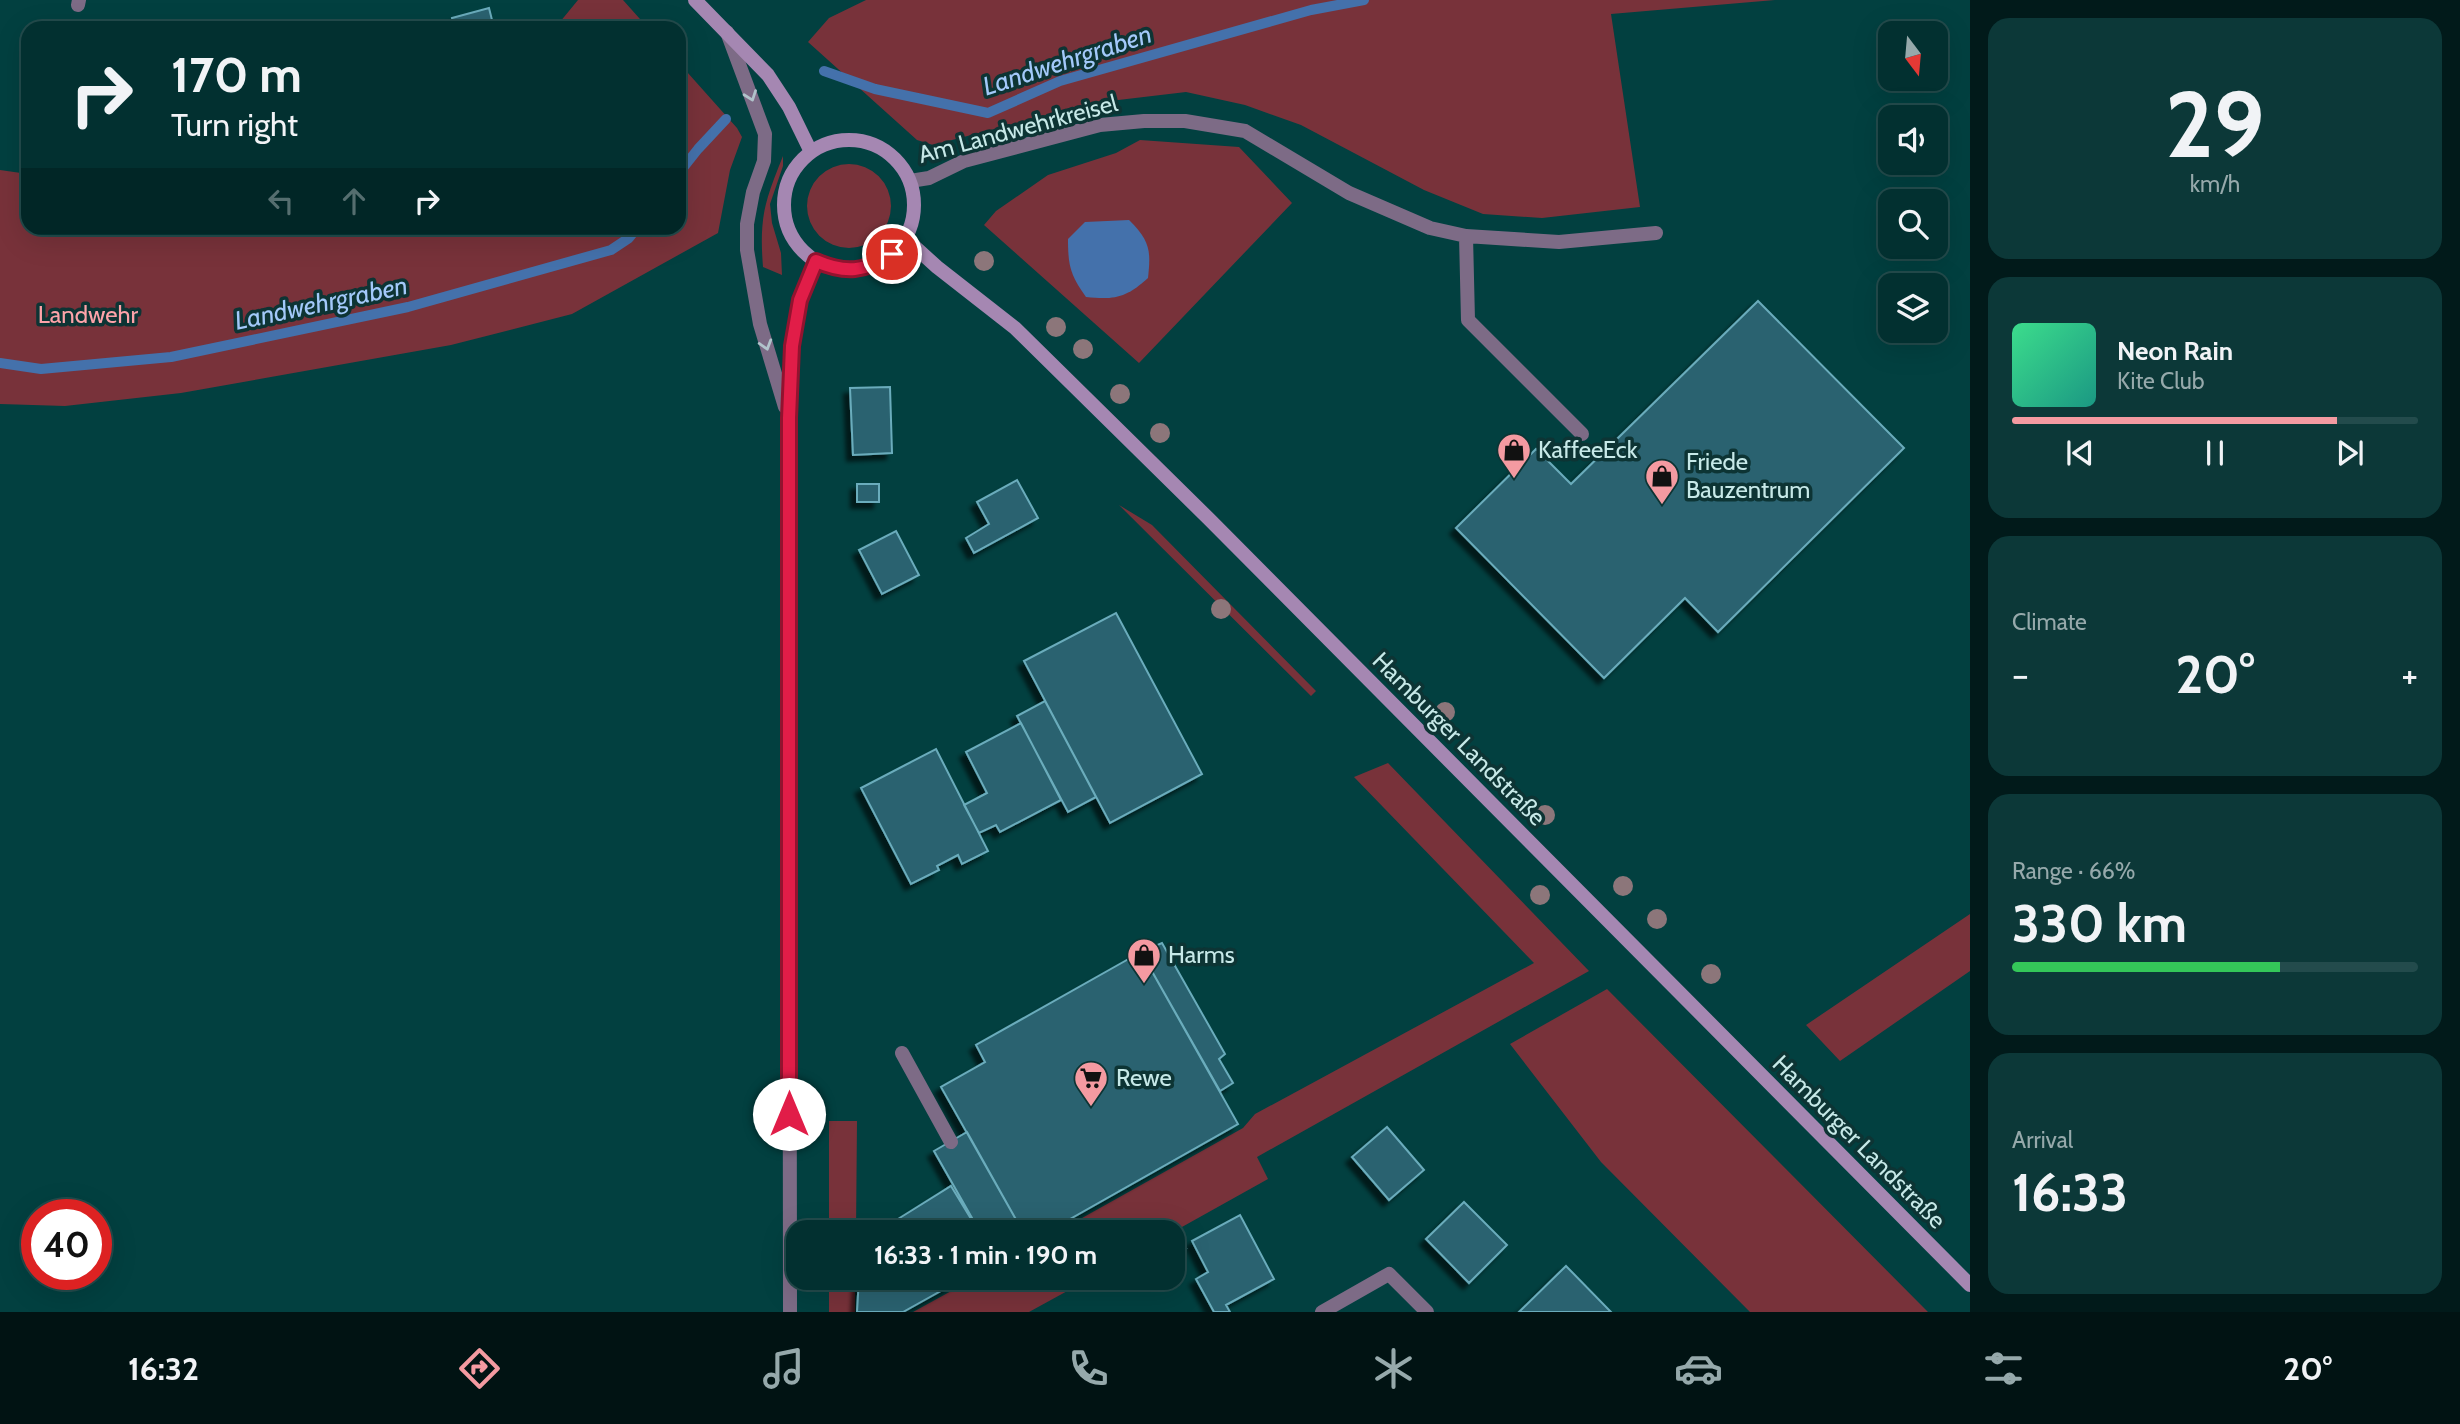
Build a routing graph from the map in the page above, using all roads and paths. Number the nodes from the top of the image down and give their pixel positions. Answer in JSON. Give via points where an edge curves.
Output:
{"nodes":[{"id":1,"x":695,"y":0,"type":"edge"},
{"id":2,"x":727,"y":32,"type":"junction"},
{"id":3,"x":811,"y":152,"type":"junction"},
{"id":4,"x":910,"y":181,"type":"junction"},
{"id":5,"x":1656,"y":233,"type":"dead end"},
{"id":6,"x":1466,"y":236,"type":"junction"},
{"id":7,"x":905,"y":238,"type":"junction"},
{"id":8,"x":816,"y":261,"type":"junction"},
{"id":9,"x":789,"y":418,"type":"junction"},
{"id":10,"x":1582,"y":434,"type":"dead end"},
{"id":11,"x":902,"y":1053,"type":"dead end"},
{"id":12,"x":951,"y":1142,"type":"dead end"},
{"id":13,"x":1970,"y":1285,"type":"edge"},
{"id":14,"x":790,"y":1312,"type":"edge"},
{"id":15,"x":1322,"y":1312,"type":"edge"},
{"id":16,"x":1427,"y":1312,"type":"edge"}],
"edges":[{"from":1,"to":2,"type":"main road"},
{"from":2,"to":3,"type":"main road","via":[[775,86]]},
{"from":2,"to":9,"type":"street","one_way":true,"via":[[765,134],[764,161],[747,223],[747,250],[760,324]]},
{"from":3,"to":4,"type":"main road","via":[[838,141],[860,141],[881,148],[899,162]]},
{"from":3,"to":8,"type":"main road","via":[[786,187],[784,208],[788,229],[799,247]]},
{"from":4,"to":6,"type":"street","name":"Am Landwehrkreisel","via":[[964,161],[1100,125],[1185,121],[1245,131],[1349,193],[1430,228]]},
{"from":4,"to":7,"type":"main road","via":[[913,220]]},
{"from":5,"to":6,"type":"street","name":"Am Landwehrkreisel","via":[[1559,242]]},
{"from":6,"to":10,"type":"street","via":[[1468,320]]},
{"from":7,"to":8,"type":"main road","via":[[875,265],[835,269]]},
{"from":7,"to":13,"type":"main road","name":"Hamburger Landstraße","via":[[1015,328]]},
{"from":8,"to":9,"type":"street","via":[[800,300],[792,346]]},
{"from":9,"to":14,"type":"street"},
{"from":11,"to":12,"type":"street"},
{"from":15,"to":16,"type":"street","via":[[1389,1274]]}]}
